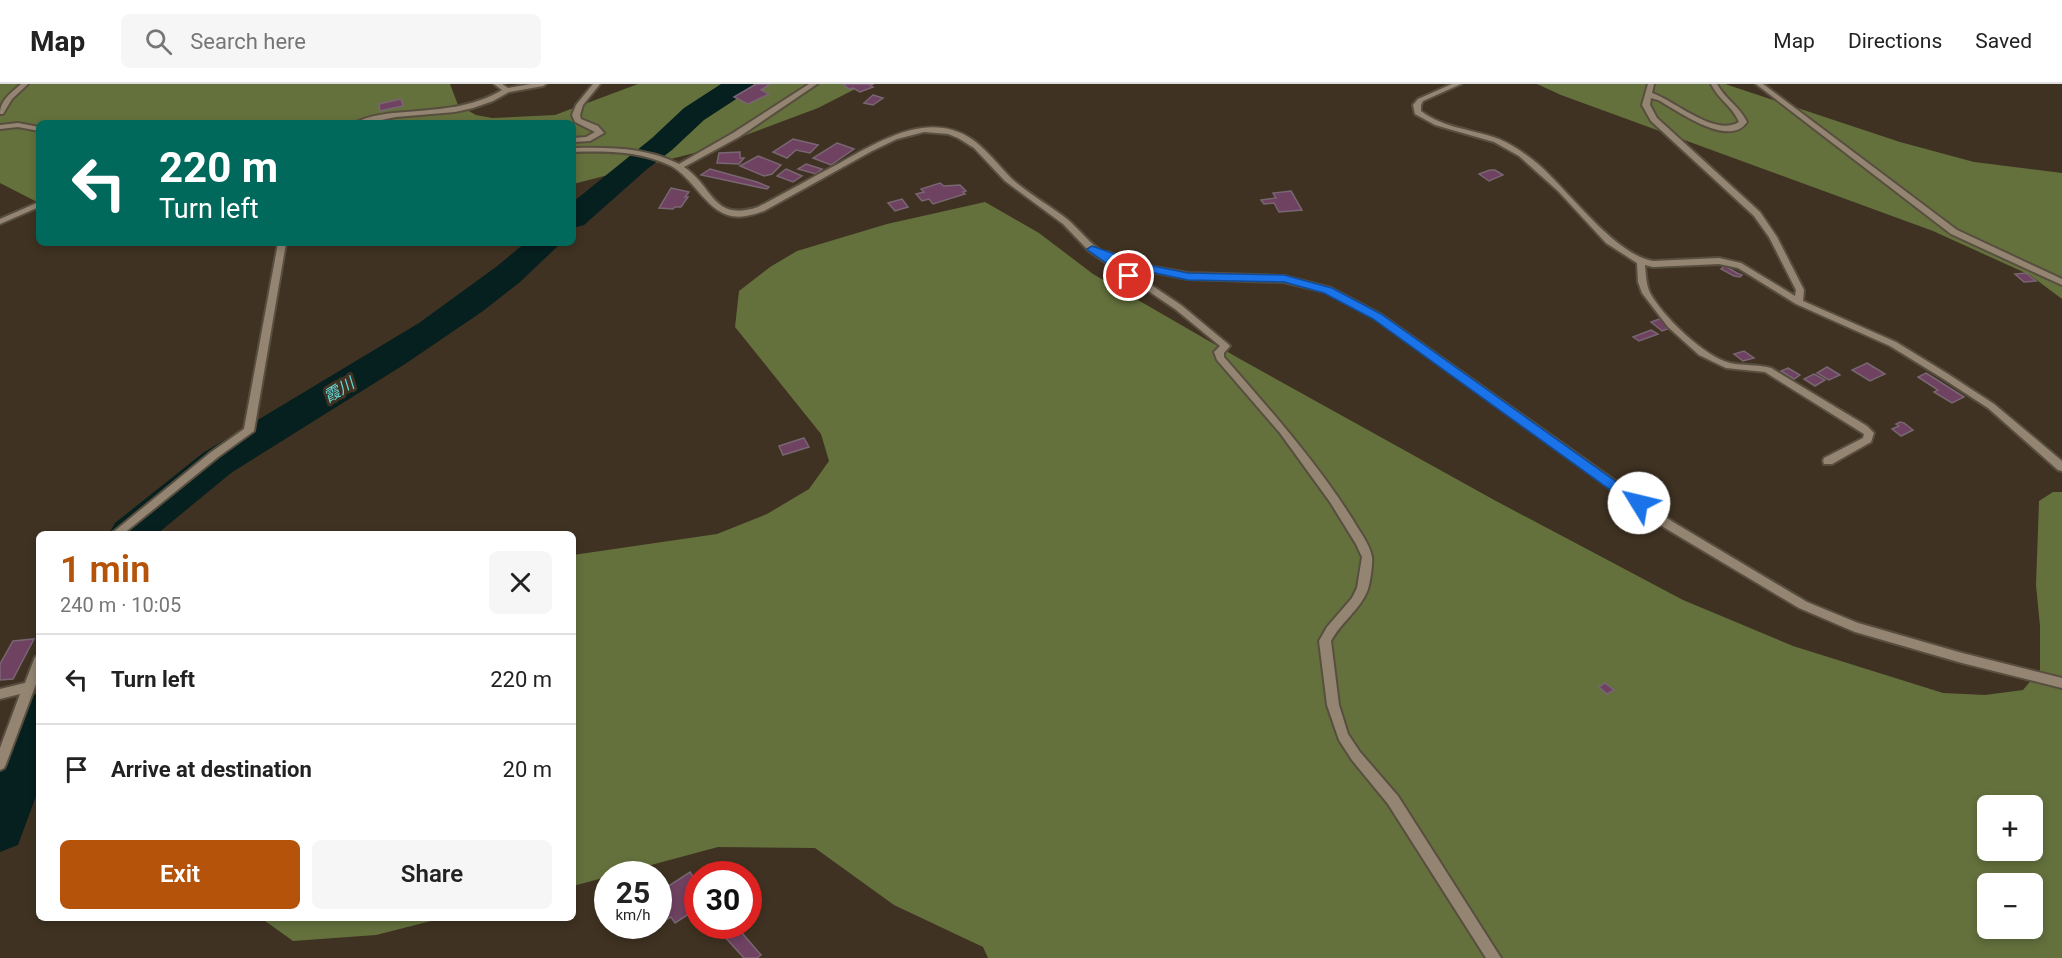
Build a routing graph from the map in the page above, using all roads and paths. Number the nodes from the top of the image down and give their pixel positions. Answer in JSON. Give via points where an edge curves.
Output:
{"nodes":[{"id":1,"x":25,"y":84,"type":"edge"},
{"id":2,"x":497,"y":84,"type":"edge"},
{"id":3,"x":543,"y":84,"type":"edge"},
{"id":4,"x":597,"y":84,"type":"edge"},
{"id":5,"x":814,"y":84,"type":"edge"},
{"id":6,"x":1458,"y":84,"type":"edge"},
{"id":7,"x":1651,"y":84,"type":"edge"},
{"id":8,"x":1714,"y":84,"type":"edge"},
{"id":9,"x":1759,"y":84,"type":"edge"},
{"id":10,"x":507,"y":90,"type":"junction"},
{"id":11,"x":1650,"y":95,"type":"junction"},
{"id":12,"x":0,"y":112,"type":"edge"},
{"id":13,"x":368,"y":120,"type":"edge"},
{"id":14,"x":0,"y":127,"type":"edge"},
{"id":15,"x":36,"y":128,"type":"edge"},
{"id":16,"x":576,"y":140,"type":"edge"},
{"id":17,"x":576,"y":150,"type":"edge"},
{"id":18,"x":678,"y":167,"type":"junction"},
{"id":19,"x":36,"y":205,"type":"edge"},
{"id":20,"x":0,"y":222,"type":"edge"},
{"id":21,"x":281,"y":246,"type":"edge"},
{"id":22,"x":1092,"y":249,"type":"junction"},
{"id":23,"x":1641,"y":262,"type":"junction"},
{"id":24,"x":2062,"y":282,"type":"edge"},
{"id":25,"x":1799,"y":302,"type":"junction"},
{"id":26,"x":1828,"y":461,"type":"dead end"},
{"id":27,"x":2062,"y":467,"type":"edge"},
{"id":28,"x":120,"y":531,"type":"edge"},
{"id":29,"x":36,"y":667,"type":"edge"},
{"id":30,"x":2062,"y":683,"type":"edge"},
{"id":31,"x":27,"y":687,"type":"junction"},
{"id":32,"x":0,"y":694,"type":"edge"},
{"id":33,"x":0,"y":764,"type":"edge"},
{"id":34,"x":1494,"y":958,"type":"edge"}],
"edges":[{"from":1,"to":12,"type":"street"},
{"from":2,"to":10,"type":"street"},
{"from":3,"to":10,"type":"street"},
{"from":4,"to":16,"type":"street","via":[[576,115],[600,133]]},
{"from":5,"to":18,"type":"street"},
{"from":6,"to":23,"type":"street","via":[[1420,100],[1418,112],[1433,123],[1494,139],[1521,154],[1609,241]]},
{"from":7,"to":11,"type":"street"},
{"from":8,"to":11,"type":"street","via":[[1740,115],[1741,125],[1730,129],[1715,127]]},
{"from":9,"to":24,"type":"street","via":[[1954,232]]},
{"from":10,"to":13,"type":"street","via":[[471,107]]},
{"from":11,"to":25,"type":"street","via":[[1646,105],[1654,119],[1764,222],[1800,290]]},
{"from":14,"to":15,"type":"street"},
{"from":17,"to":18,"type":"street","via":[[638,153]]},
{"from":18,"to":22,"type":"street","via":[[713,204],[727,212],[743,214],[761,209],[904,134],[945,131],[970,142],[988,156],[1014,183],[1082,236]]},
{"from":19,"to":20,"type":"street"},
{"from":21,"to":28,"type":"street","via":[[249,431]]},
{"from":22,"to":30,"type":"street","via":[[1141,267],[1188,276],[1284,279],[1328,290],[1377,316],[1670,525],[1803,605],[1855,627]]},
{"from":22,"to":34,"type":"street","via":[[1178,307],[1225,346],[1219,352],[1220,358],[1283,431],[1361,543],[1367,557],[1363,588],[1326,640],[1333,705],[1343,736],[1393,800]]},
{"from":23,"to":25,"type":"street","via":[[1729,263],[1751,271]]},
{"from":23,"to":26,"type":"street","via":[[1646,293],[1696,348],[1724,364],[1768,370],[1869,434],[1862,445]]},
{"from":25,"to":27,"type":"street","via":[[1874,333],[1945,376],[1990,406]]},
{"from":29,"to":31,"type":"street"},
{"from":31,"to":32,"type":"street"},
{"from":31,"to":33,"type":"street"}]}
